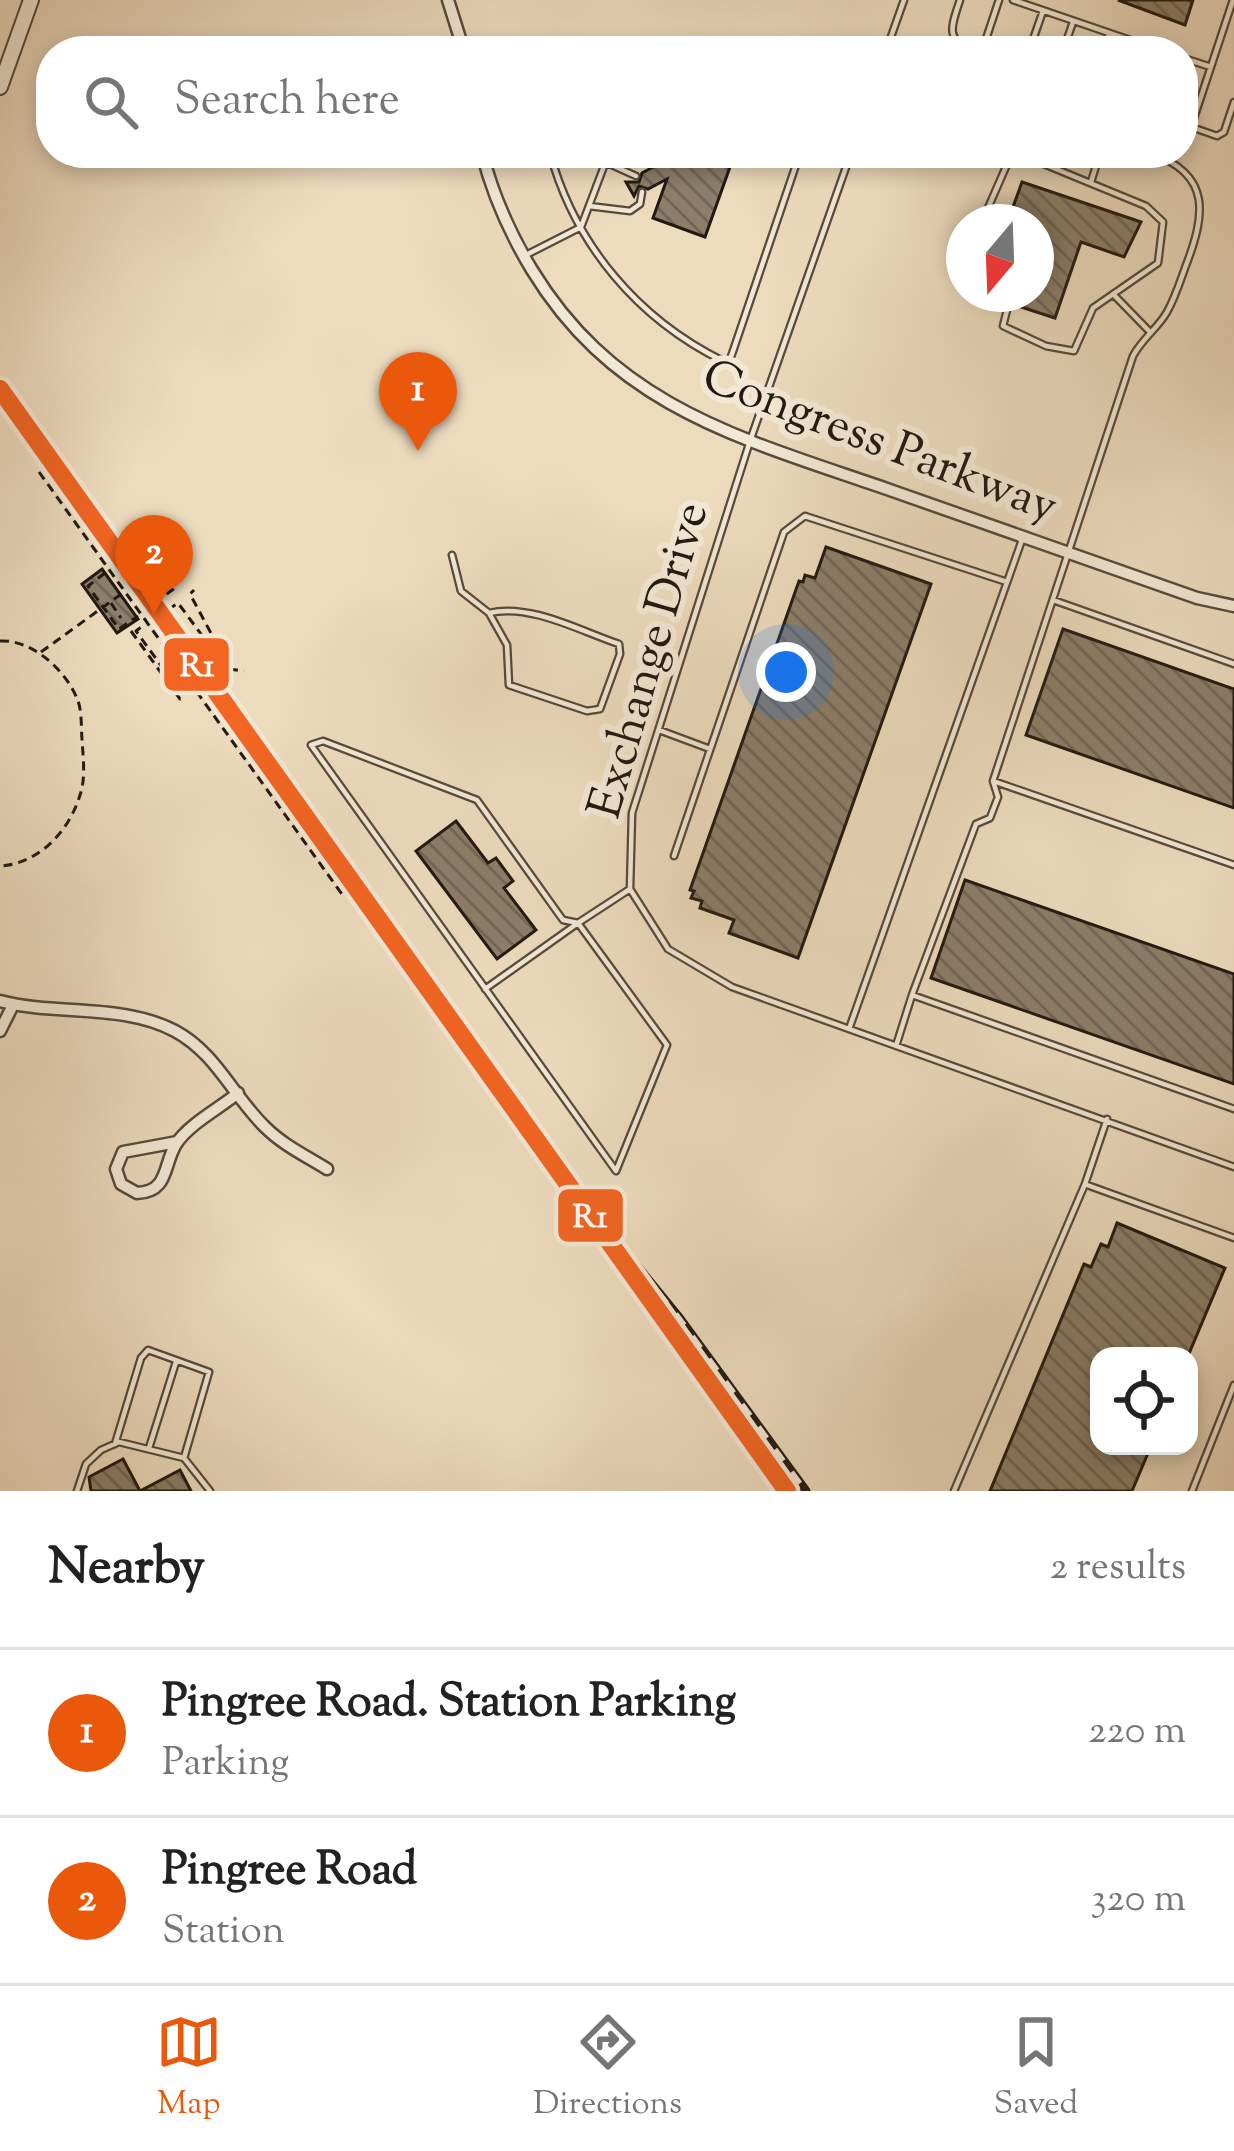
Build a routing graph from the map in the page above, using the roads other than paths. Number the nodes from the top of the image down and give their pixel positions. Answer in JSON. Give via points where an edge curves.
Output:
{"nodes":[{"id":1,"x":31,"y":0,"type":"edge"},
{"id":2,"x":448,"y":0,"type":"edge"},
{"id":3,"x":904,"y":0,"type":"edge"},
{"id":4,"x":960,"y":0,"type":"edge"},
{"id":5,"x":999,"y":0,"type":"edge"},
{"id":6,"x":1012,"y":0,"type":"edge"},
{"id":7,"x":1233,"y":0,"type":"edge"},
{"id":8,"x":1044,"y":10,"type":"junction"},
{"id":9,"x":1073,"y":21,"type":"junction"},
{"id":10,"x":1109,"y":33,"type":"junction"},
{"id":11,"x":459,"y":36,"type":"edge"},
{"id":12,"x":891,"y":36,"type":"edge"},
{"id":13,"x":951,"y":36,"type":"edge"},
{"id":14,"x":987,"y":36,"type":"edge"},
{"id":15,"x":1034,"y":36,"type":"edge"},
{"id":16,"x":1068,"y":36,"type":"edge"},
{"id":17,"x":1108,"y":36,"type":"edge"},
{"id":18,"x":1118,"y":36,"type":"edge"},
{"id":19,"x":4,"y":63,"type":"edge"},
{"id":20,"x":1198,"y":63,"type":"edge"},
{"id":21,"x":1211,"y":67,"type":"junction"},
{"id":22,"x":0,"y":87,"type":"edge"},
{"id":23,"x":1198,"y":99,"type":"edge"},
{"id":24,"x":1234,"y":102,"type":"edge"},
{"id":25,"x":1198,"y":130,"type":"edge"},
{"id":26,"x":486,"y":168,"type":"edge"},
{"id":27,"x":554,"y":168,"type":"edge"},
{"id":28,"x":603,"y":168,"type":"edge"},
{"id":29,"x":618,"y":168,"type":"edge"},
{"id":30,"x":795,"y":168,"type":"edge"},
{"id":31,"x":845,"y":168,"type":"edge"},
{"id":32,"x":1007,"y":168,"type":"edge"},
{"id":33,"x":1052,"y":168,"type":"edge"},
{"id":34,"x":1096,"y":168,"type":"edge"},
{"id":35,"x":1182,"y":168,"type":"edge"},
{"id":36,"x":636,"y":176,"type":"dead end"},
{"id":37,"x":1091,"y":183,"type":"junction"},
{"id":38,"x":642,"y":192,"type":"dead end"},
{"id":39,"x":990,"y":204,"type":"edge"},
{"id":40,"x":589,"y":206,"type":"junction"},
{"id":41,"x":581,"y":227,"type":"junction"},
{"id":42,"x":524,"y":256,"type":"junction"},
{"id":43,"x":1113,"y":294,"type":"junction"},
{"id":44,"x":1006,"y":312,"type":"edge"},
{"id":45,"x":1150,"y":332,"type":"junction"},
{"id":46,"x":750,"y":441,"type":"junction"},
{"id":47,"x":1023,"y":537,"type":"junction"},
{"id":48,"x":1069,"y":554,"type":"junction"},
{"id":49,"x":452,"y":555,"type":"dead end"},
{"id":50,"x":1007,"y":582,"type":"junction"},
{"id":51,"x":1053,"y":600,"type":"junction"},
{"id":52,"x":1234,"y":606,"type":"edge"},
{"id":53,"x":489,"y":614,"type":"junction"},
{"id":54,"x":1234,"y":664,"type":"edge"},
{"id":55,"x":658,"y":730,"type":"junction"},
{"id":56,"x":710,"y":749,"type":"junction"},
{"id":57,"x":993,"y":781,"type":"junction"},
{"id":58,"x":674,"y":856,"type":"dead end"},
{"id":59,"x":1234,"y":865,"type":"edge"},
{"id":60,"x":630,"y":889,"type":"junction"},
{"id":61,"x":578,"y":923,"type":"junction"},
{"id":62,"x":485,"y":989,"type":"junction"},
{"id":63,"x":913,"y":995,"type":"junction"},
{"id":64,"x":0,"y":1001,"type":"edge"},
{"id":65,"x":14,"y":1005,"type":"junction"},
{"id":66,"x":849,"y":1029,"type":"junction"},
{"id":67,"x":0,"y":1031,"type":"edge"},
{"id":68,"x":896,"y":1046,"type":"junction"},
{"id":69,"x":238,"y":1093,"type":"junction"},
{"id":70,"x":1234,"y":1109,"type":"edge"},
{"id":71,"x":1107,"y":1119,"type":"junction"},
{"id":72,"x":177,"y":1142,"type":"junction"},
{"id":73,"x":1234,"y":1167,"type":"edge"},
{"id":74,"x":327,"y":1168,"type":"dead end"},
{"id":75,"x":1085,"y":1184,"type":"junction"},
{"id":76,"x":1234,"y":1238,"type":"edge"},
{"id":77,"x":177,"y":1359,"type":"junction"},
{"id":78,"x":1234,"y":1384,"type":"edge"},
{"id":79,"x":115,"y":1444,"type":"junction"},
{"id":80,"x":149,"y":1448,"type":"junction"},
{"id":81,"x":184,"y":1458,"type":"junction"},
{"id":82,"x":76,"y":1491,"type":"edge"},
{"id":83,"x":210,"y":1491,"type":"edge"},
{"id":84,"x":954,"y":1491,"type":"edge"},
{"id":85,"x":1192,"y":1491,"type":"edge"}],
"edges":[{"from":1,"to":19,"type":"street"},
{"from":2,"to":11,"type":"street"},
{"from":3,"to":12,"type":"lane"},
{"from":4,"to":13,"type":"lane"},
{"from":5,"to":14,"type":"lane"},
{"from":6,"to":8,"type":"lane"},
{"from":7,"to":21,"type":"lane"},
{"from":8,"to":9,"type":"lane"},
{"from":8,"to":15,"type":"lane"},
{"from":9,"to":10,"type":"lane"},
{"from":9,"to":16,"type":"lane"},
{"from":10,"to":17,"type":"lane"},
{"from":10,"to":18,"type":"lane"},
{"from":19,"to":22,"type":"street"},
{"from":20,"to":21,"type":"lane"},
{"from":21,"to":23,"type":"lane"},
{"from":24,"to":25,"type":"lane","via":[[1224,132]]},
{"from":26,"to":42,"type":"street","name":"Congress Parkway"},
{"from":27,"to":41,"type":"lane"},
{"from":28,"to":40,"type":"lane"},
{"from":29,"to":36,"type":"lane"},
{"from":30,"to":41,"type":"lane","via":[[728,361],[635,303]]},
{"from":31,"to":46,"type":"lane","name":"Exchange Drive"},
{"from":32,"to":39,"type":"lane"},
{"from":33,"to":37,"type":"lane"},
{"from":34,"to":37,"type":"lane"},
{"from":35,"to":45,"type":"lane","via":[[1201,212],[1170,308]]},
{"from":37,"to":43,"type":"lane","via":[[1146,206],[1163,223],[1158,263]]},
{"from":38,"to":40,"type":"lane","via":[[630,211]]},
{"from":40,"to":41,"type":"lane"},
{"from":41,"to":42,"type":"lane"},
{"from":42,"to":46,"type":"street","name":"Congress Parkway","via":[[570,326],[628,379]]},
{"from":43,"to":44,"type":"lane","via":[[1093,308],[1074,351],[1003,326]]},
{"from":43,"to":45,"type":"lane"},
{"from":45,"to":48,"type":"lane","via":[[1133,356]]},
{"from":46,"to":47,"type":"street","name":"Congress Parkway"},
{"from":46,"to":55,"type":"lane","name":"Exchange Drive"},
{"from":47,"to":48,"type":"street","name":"Congress Parkway"},
{"from":47,"to":50,"type":"lane"},
{"from":48,"to":51,"type":"lane"},
{"from":48,"to":52,"type":"street","name":"Congress Parkway"},
{"from":49,"to":53,"type":"lane","via":[[461,591]]},
{"from":50,"to":56,"type":"lane","via":[[805,516],[784,532]]},
{"from":50,"to":66,"type":"lane"},
{"from":51,"to":54,"type":"lane"},
{"from":51,"to":57,"type":"lane"},
{"from":53,"to":53,"type":"lane","via":[[526,612],[619,644],[601,709],[509,685],[507,645]]},
{"from":55,"to":56,"type":"lane"},
{"from":55,"to":60,"type":"lane","name":"Exchange Drive","via":[[632,813]]},
{"from":56,"to":58,"type":"lane"},
{"from":57,"to":59,"type":"lane"},
{"from":57,"to":63,"type":"lane","via":[[998,797],[990,818],[976,824]]},
{"from":60,"to":61,"type":"lane"},
{"from":60,"to":66,"type":"lane","name":"Exchange Drive","via":[[668,949],[732,987]]},
{"from":61,"to":62,"type":"lane"},
{"from":61,"to":62,"type":"lane","via":[[667,1045],[616,1171]]},
{"from":61,"to":62,"type":"lane","via":[[562,920],[477,800],[323,741],[311,745]]},
{"from":63,"to":68,"type":"lane"},
{"from":63,"to":70,"type":"lane"},
{"from":64,"to":65,"type":"street"},
{"from":65,"to":67,"type":"street"},
{"from":65,"to":69,"type":"street","via":[[143,1018],[212,1058]]},
{"from":66,"to":68,"type":"lane","name":"Exchange Drive"},
{"from":68,"to":71,"type":"lane","name":"Exchange Drive"},
{"from":69,"to":72,"type":"street"},
{"from":69,"to":74,"type":"street","via":[[279,1140]]},
{"from":71,"to":73,"type":"lane","name":"Exchange Drive"},
{"from":71,"to":75,"type":"lane"},
{"from":72,"to":72,"type":"street","via":[[123,1152],[121,1184],[137,1193],[155,1190]]},
{"from":75,"to":76,"type":"lane"},
{"from":75,"to":84,"type":"lane"},
{"from":77,"to":79,"type":"lane","via":[[148,1350],[141,1358]]},
{"from":77,"to":80,"type":"lane"},
{"from":77,"to":81,"type":"lane","via":[[209,1372]]},
{"from":78,"to":85,"type":"lane"},
{"from":79,"to":80,"type":"lane"},
{"from":79,"to":82,"type":"lane","via":[[86,1464]]},
{"from":80,"to":81,"type":"lane"},
{"from":81,"to":83,"type":"lane"}]}
